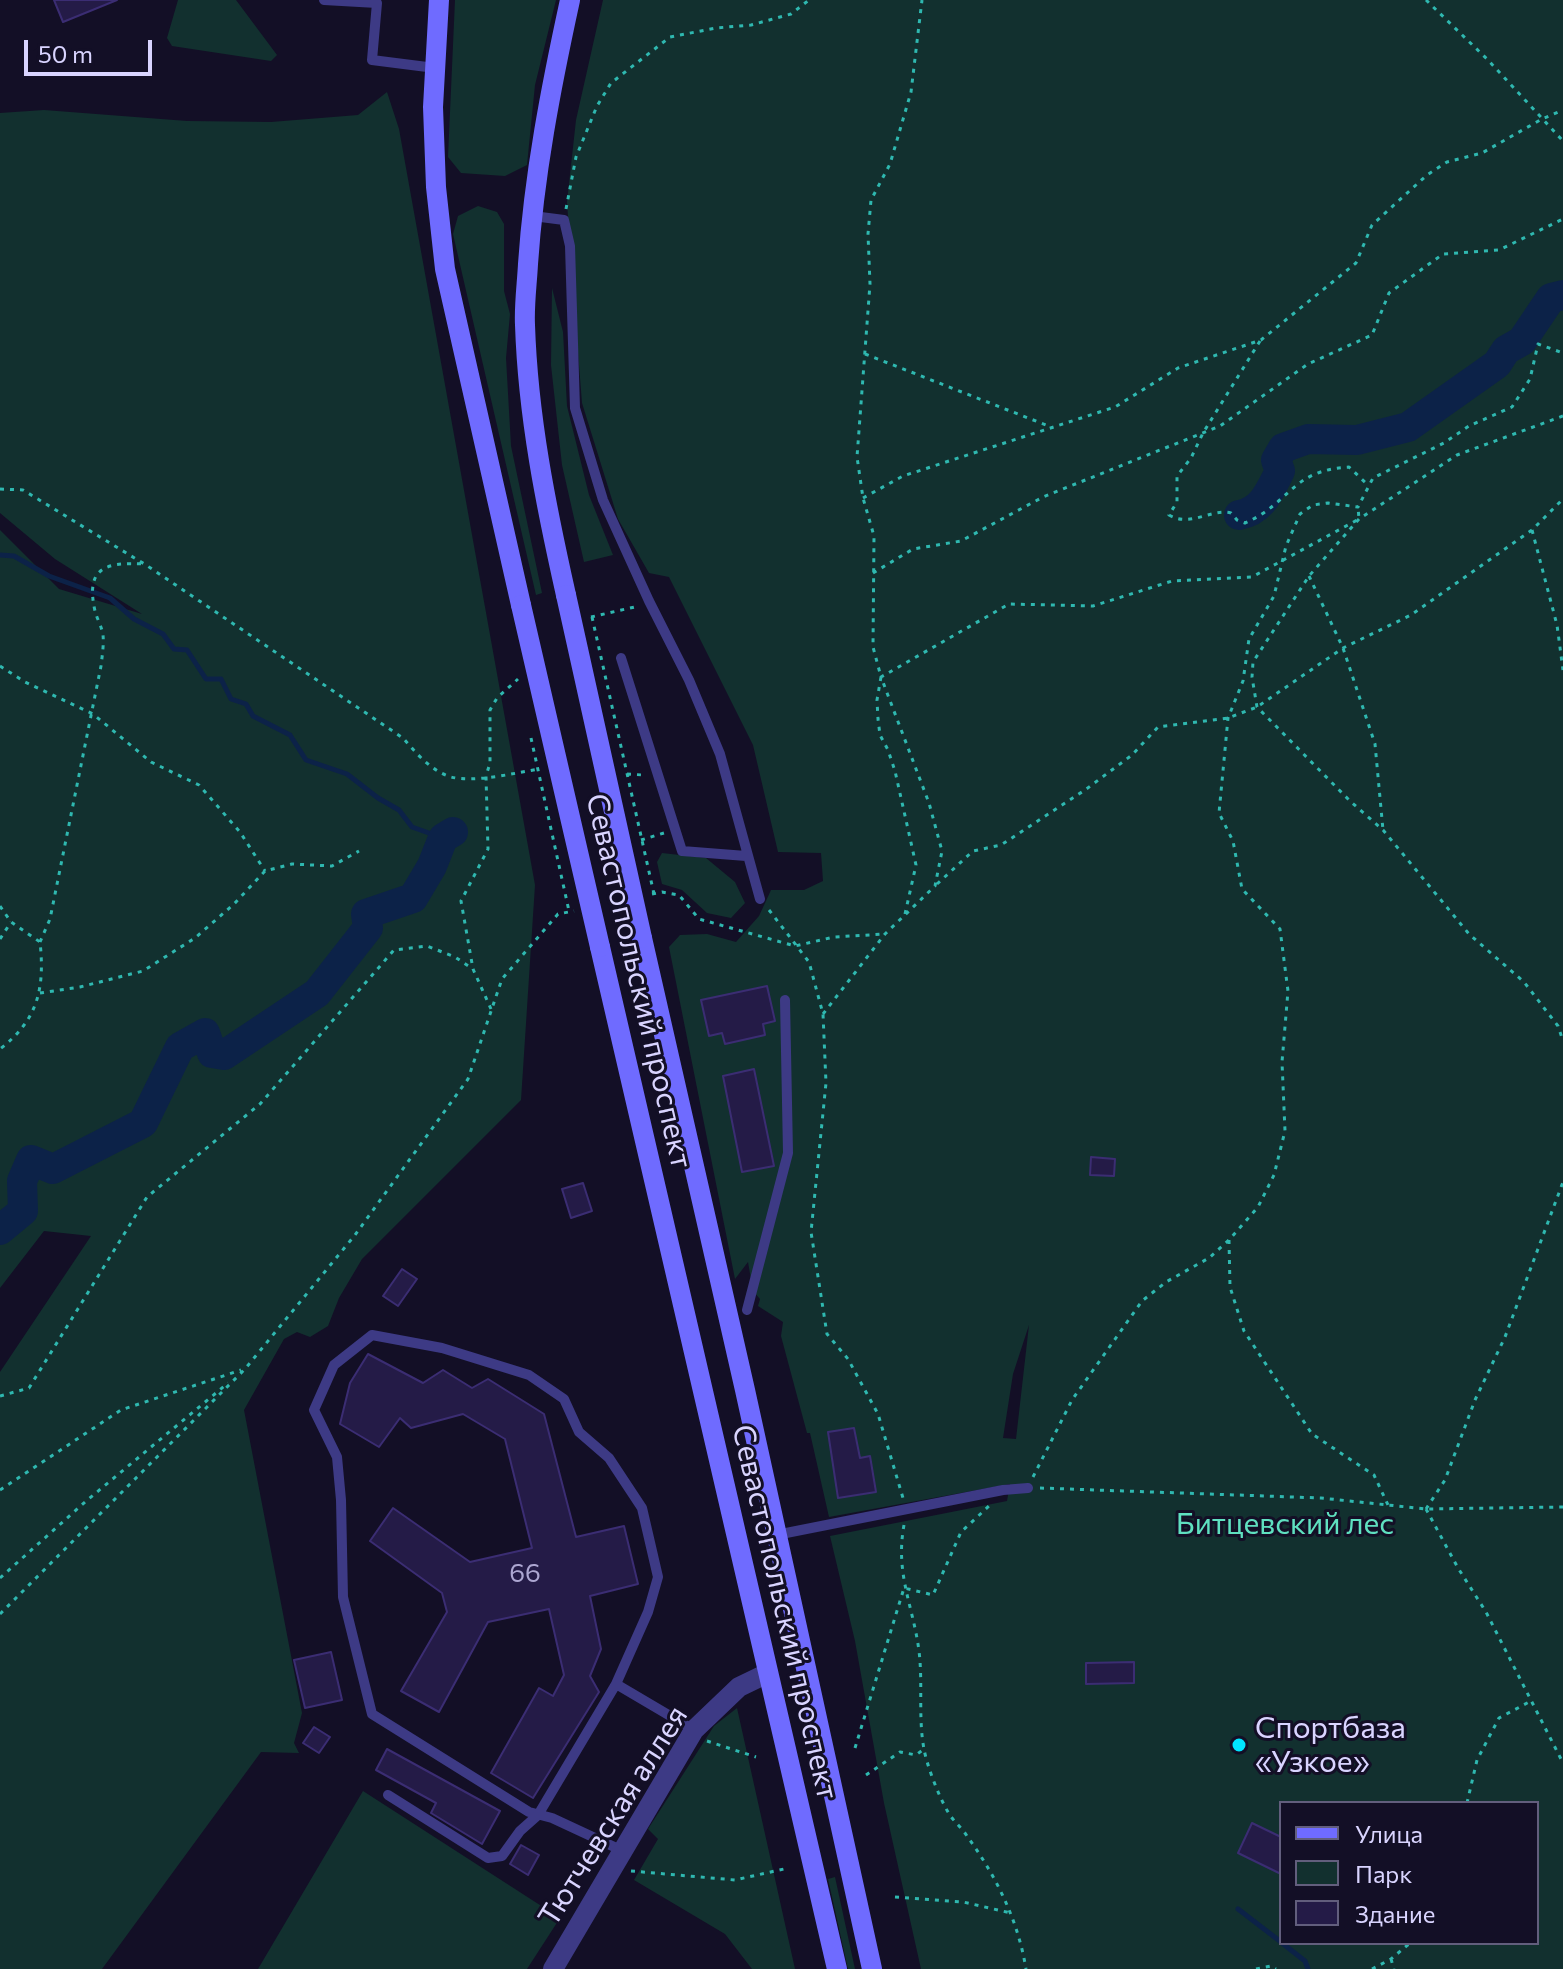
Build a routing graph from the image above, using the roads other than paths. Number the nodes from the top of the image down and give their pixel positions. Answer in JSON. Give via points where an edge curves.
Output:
{"nodes":[{"id":1,"x":324,"y":0,"type":"edge"},
{"id":2,"x":333,"y":0,"type":"edge"},
{"id":3,"x":439,"y":0,"type":"edge"},
{"id":4,"x":570,"y":0,"type":"edge"},
{"id":5,"x":435,"y":68,"type":"junction"},
{"id":6,"x":533,"y":216,"type":"junction"},
{"id":7,"x":621,"y":658,"type":"dead end"},
{"id":8,"x":746,"y":856,"type":"junction"},
{"id":9,"x":760,"y":899,"type":"road end"},
{"id":10,"x":785,"y":1000,"type":"dead end"},
{"id":11,"x":747,"y":1310,"type":"dead end"},
{"id":12,"x":1028,"y":1488,"type":"road end"},
{"id":13,"x":775,"y":1535,"type":"junction"},
{"id":14,"x":768,"y":1673,"type":"junction"},
{"id":15,"x":616,"y":1684,"type":"junction"},
{"id":16,"x":692,"y":1733,"type":"junction"},
{"id":17,"x":388,"y":1795,"type":"dead end"},
{"id":18,"x":538,"y":1815,"type":"junction"},
{"id":19,"x":623,"y":1851,"type":"junction"},
{"id":20,"x":553,"y":1969,"type":"edge"},
{"id":21,"x":837,"y":1969,"type":"edge"},
{"id":22,"x":872,"y":1969,"type":"edge"}],
"edges":[{"from":1,"to":2,"type":"lane"},
{"from":2,"to":5,"type":"lane","via":[[377,3],[372,60]]},
{"from":3,"to":5,"type":"main road","name":"Севастопольский проспект"},
{"from":4,"to":6,"type":"main road","name":"Севастопольский проспект","via":[[552,80]]},
{"from":5,"to":14,"type":"main road","name":"Севастопольский проспект","bridge":true,"via":[[436,187],[445,269]]},
{"from":6,"to":8,"type":"lane","via":[[564,220],[570,246],[575,408],[603,500],[720,754]]},
{"from":6,"to":13,"type":"main road","name":"Севастопольский проспект","bridge":true,"via":[[525,322],[544,494]]},
{"from":7,"to":8,"type":"lane","via":[[682,851]]},
{"from":8,"to":9,"type":"lane"},
{"from":10,"to":11,"type":"lane","via":[[788,1153]]},
{"from":12,"to":13,"type":"lane"},
{"from":13,"to":22,"type":"main road","name":"Севастопольский проспект"},
{"from":14,"to":16,"type":"street","name":"Тютчевская аллея","via":[[739,1687]]},
{"from":14,"to":21,"type":"main road","name":"Севастопольский проспект"},
{"from":15,"to":16,"type":"lane"},
{"from":15,"to":18,"type":"lane"},
{"from":15,"to":18,"type":"lane","via":[[658,1577],[642,1508],[609,1458],[579,1432],[564,1399],[529,1375],[442,1348],[372,1335],[334,1365],[314,1410],[337,1457],[343,1597],[372,1714]]},
{"from":16,"to":19,"type":"street","name":"Тютчевская аллея"},
{"from":17,"to":18,"type":"lane","via":[[488,1858],[502,1856]]},
{"from":18,"to":19,"type":"lane"},
{"from":19,"to":20,"type":"street","name":"Тютчевская аллея"}]}
